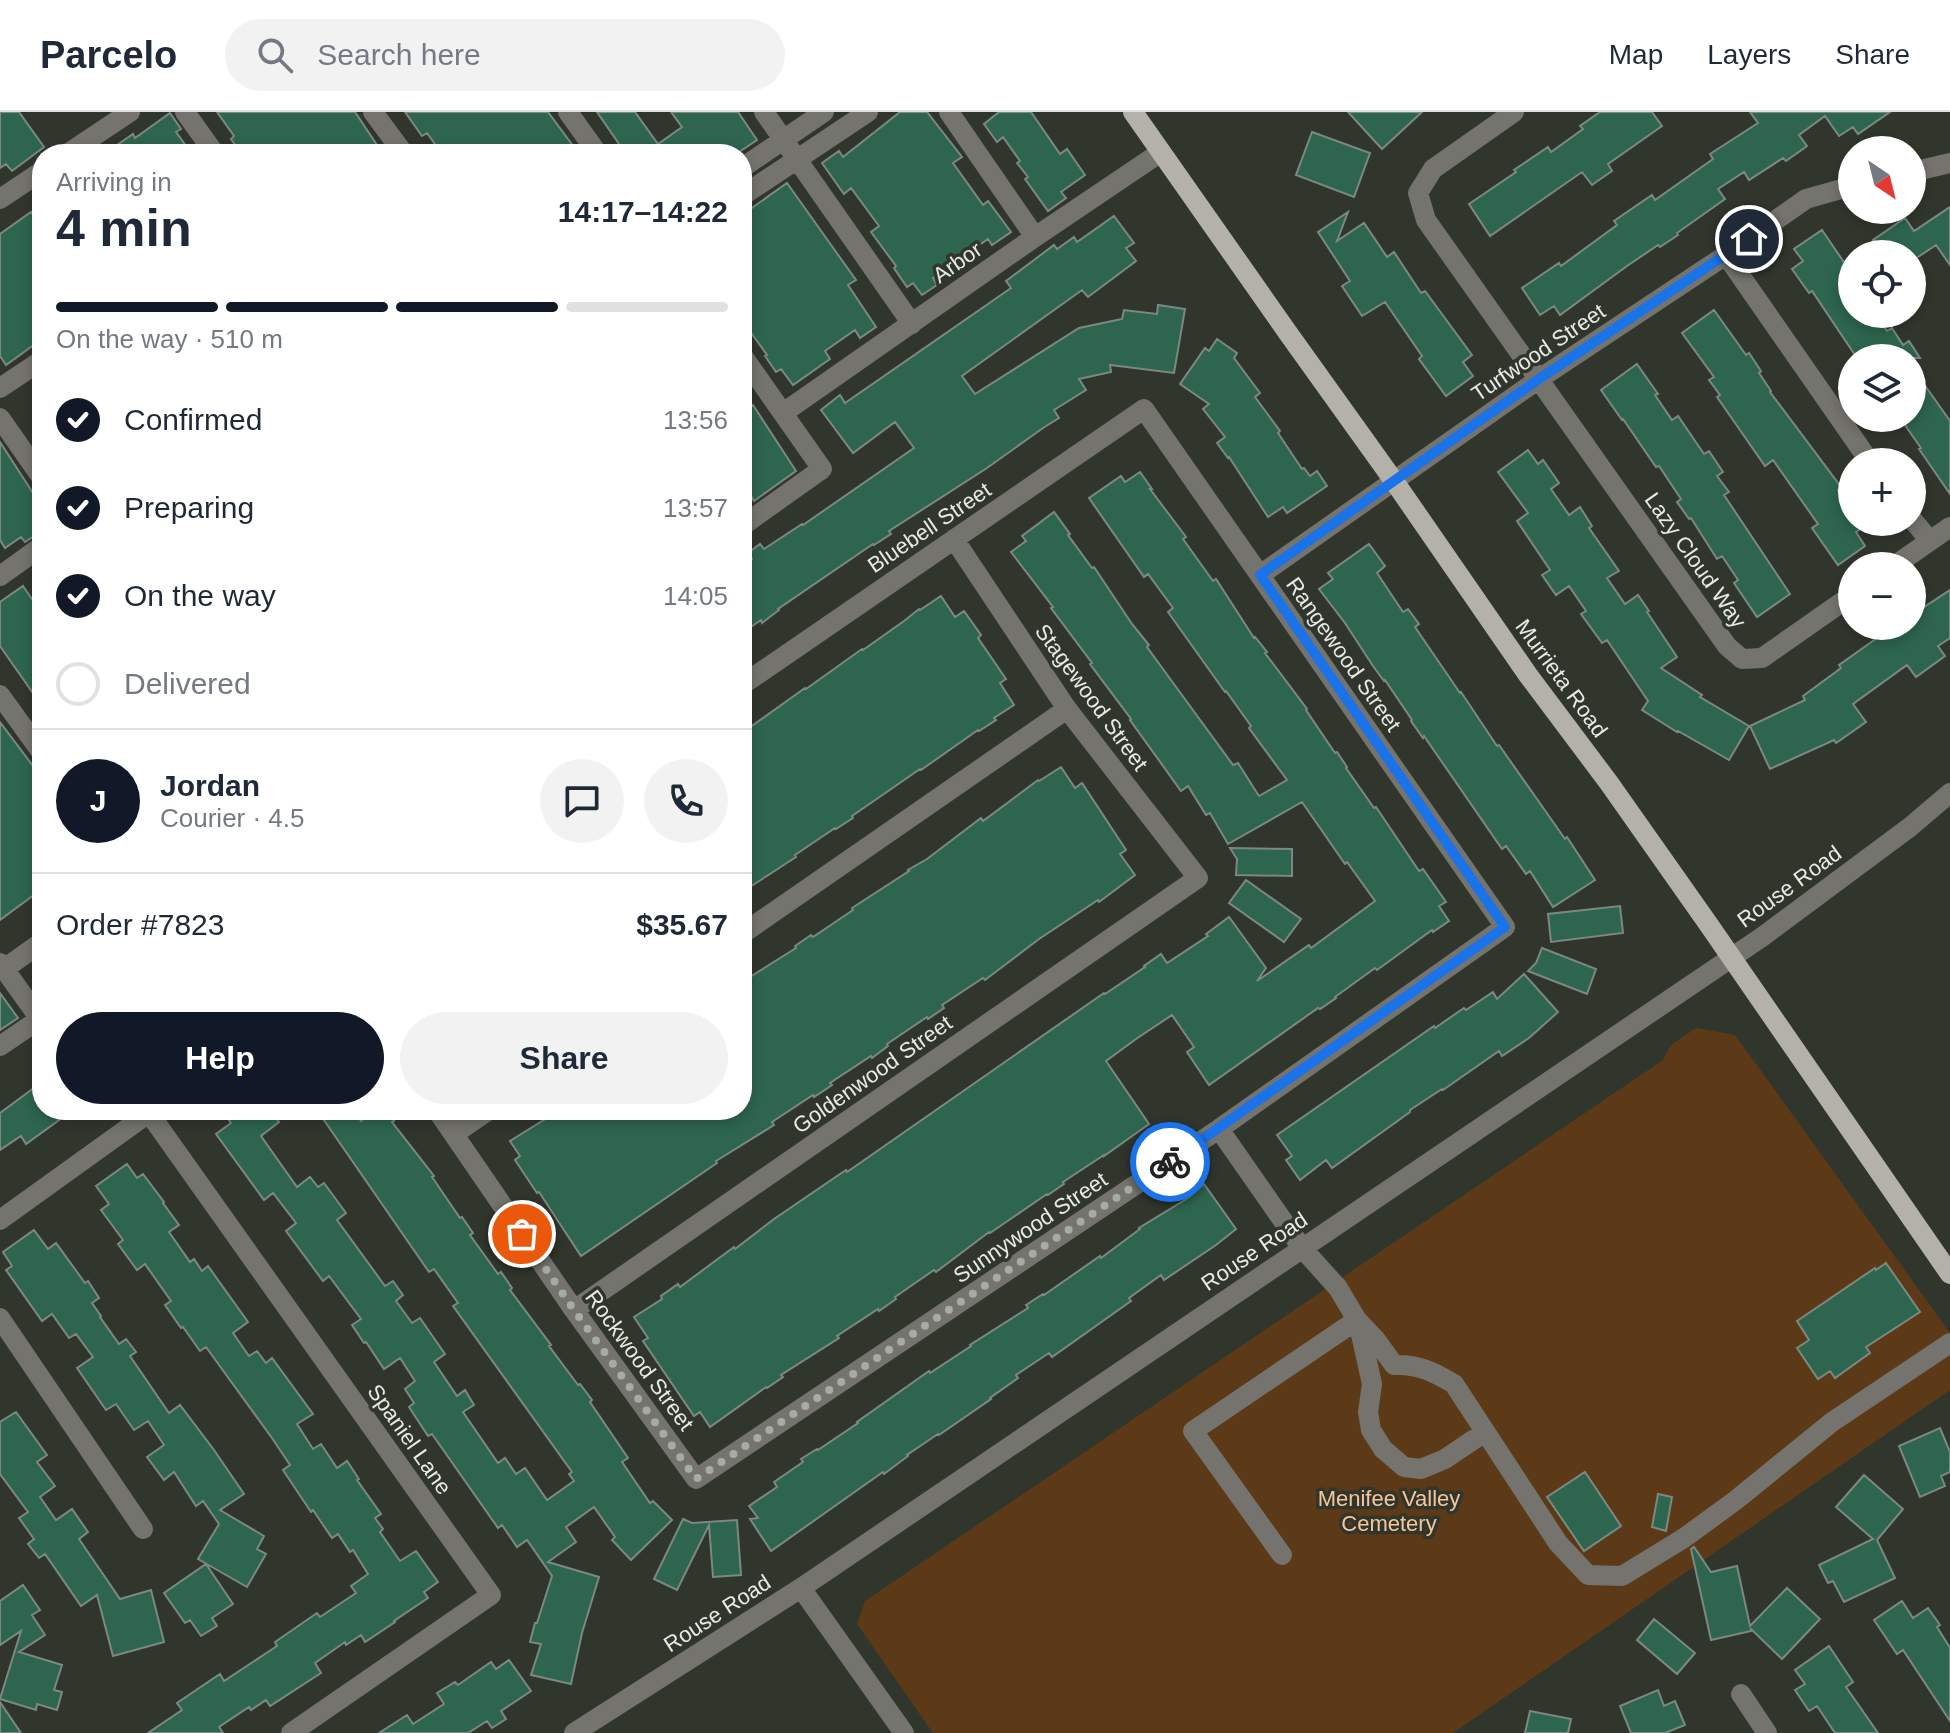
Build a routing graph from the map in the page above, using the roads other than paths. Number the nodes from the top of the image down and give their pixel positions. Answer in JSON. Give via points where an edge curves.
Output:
{"nodes":[{"id":1,"x":130,"y":112,"type":"edge"},
{"id":2,"x":185,"y":112,"type":"edge"},
{"id":3,"x":373,"y":112,"type":"edge"},
{"id":4,"x":568,"y":112,"type":"edge"},
{"id":5,"x":764,"y":112,"type":"edge"},
{"id":6,"x":824,"y":112,"type":"edge"},
{"id":7,"x":868,"y":112,"type":"edge"},
{"id":8,"x":949,"y":112,"type":"edge"},
{"id":9,"x":1133,"y":112,"type":"edge"},
{"id":10,"x":1514,"y":112,"type":"edge"},
{"id":11,"x":783,"y":140,"type":"junction"},
{"id":12,"x":82,"y":144,"type":"edge"},
{"id":13,"x":208,"y":144,"type":"edge"},
{"id":14,"x":397,"y":144,"type":"edge"},
{"id":15,"x":591,"y":144,"type":"edge"},
{"id":16,"x":1161,"y":152,"type":"junction"},
{"id":17,"x":797,"y":159,"type":"junction"},
{"id":18,"x":752,"y":161,"type":"edge"},
{"id":19,"x":1950,"y":163,"type":"edge"},
{"id":20,"x":1926,"y":169,"type":"edge"},
{"id":21,"x":32,"y":178,"type":"edge"},
{"id":22,"x":752,"y":189,"type":"edge"},
{"id":23,"x":1838,"y":190,"type":"edge"},
{"id":24,"x":0,"y":199,"type":"edge"},
{"id":25,"x":1035,"y":237,"type":"junction"},
{"id":26,"x":1726,"y":255,"type":"junction"},
{"id":27,"x":912,"y":324,"type":"junction"},
{"id":28,"x":32,"y":367,"type":"edge"},
{"id":29,"x":752,"y":369,"type":"edge"},
{"id":30,"x":1539,"y":379,"type":"junction"},
{"id":31,"x":0,"y":388,"type":"edge"},
{"id":32,"x":1144,"y":409,"type":"joint"},
{"id":33,"x":783,"y":413,"type":"junction"},
{"id":34,"x":0,"y":418,"type":"edge"},
{"id":35,"x":1860,"y":448,"type":"edge"},
{"id":36,"x":32,"y":464,"type":"edge"},
{"id":37,"x":1394,"y":481,"type":"junction"},
{"id":38,"x":752,"y":519,"type":"edge"},
{"id":39,"x":1950,"y":527,"type":"edge"},
{"id":40,"x":1926,"y":536,"type":"edge"},
{"id":41,"x":954,"y":539,"type":"junction"},
{"id":42,"x":1930,"y":541,"type":"junction"},
{"id":43,"x":1914,"y":552,"type":"edge"},
{"id":44,"x":32,"y":553,"type":"edge"},
{"id":45,"x":1260,"y":575,"type":"junction"},
{"id":46,"x":0,"y":576,"type":"edge"},
{"id":47,"x":1838,"y":605,"type":"edge"},
{"id":48,"x":752,"y":678,"type":"edge"},
{"id":49,"x":0,"y":695,"type":"edge"},
{"id":50,"x":1067,"y":709,"type":"junction"},
{"id":51,"x":32,"y":739,"type":"edge"},
{"id":52,"x":1950,"y":793,"type":"edge"},
{"id":53,"x":1198,"y":878,"type":"joint"},
{"id":54,"x":752,"y":927,"type":"edge"},
{"id":55,"x":1505,"y":927,"type":"joint"},
{"id":56,"x":32,"y":948,"type":"edge"},
{"id":57,"x":1731,"y":957,"type":"junction"},
{"id":58,"x":2,"y":966,"type":"edge"},
{"id":59,"x":32,"y":1008,"type":"edge"},
{"id":60,"x":32,"y":1024,"type":"edge"},
{"id":61,"x":0,"y":1046,"type":"edge"},
{"id":62,"x":140,"y":1120,"type":"edge"},
{"id":63,"x":157,"y":1120,"type":"edge"},
{"id":64,"x":444,"y":1120,"type":"edge"},
{"id":65,"x":474,"y":1120,"type":"edge"},
{"id":66,"x":1219,"y":1129,"type":"junction"},
{"id":67,"x":454,"y":1134,"type":"junction"},
{"id":68,"x":0,"y":1220,"type":"edge"},
{"id":69,"x":1302,"y":1248,"type":"junction"},
{"id":70,"x":1950,"y":1274,"type":"edge"},
{"id":71,"x":574,"y":1310,"type":"junction"},
{"id":72,"x":0,"y":1318,"type":"edge"},
{"id":73,"x":1357,"y":1320,"type":"junction"},
{"id":74,"x":1950,"y":1343,"type":"edge"},
{"id":75,"x":1394,"y":1365,"type":"junction"},
{"id":76,"x":1372,"y":1384,"type":"junction"},
{"id":77,"x":1485,"y":1432,"type":"junction"},
{"id":78,"x":696,"y":1479,"type":"joint"},
{"id":79,"x":143,"y":1529,"type":"dead end"},
{"id":80,"x":1282,"y":1555,"type":"dead end"},
{"id":81,"x":801,"y":1588,"type":"junction"},
{"id":82,"x":1741,"y":1694,"type":"dead end"},
{"id":83,"x":291,"y":1733,"type":"edge"},
{"id":84,"x":574,"y":1733,"type":"edge"},
{"id":85,"x":904,"y":1733,"type":"edge"},
{"id":86,"x":1767,"y":1733,"type":"edge"}],
"edges":[{"from":1,"to":12,"type":"street"},
{"from":2,"to":13,"type":"street"},
{"from":3,"to":14,"type":"street"},
{"from":4,"to":15,"type":"street"},
{"from":5,"to":11,"type":"street"},
{"from":6,"to":11,"type":"street"},
{"from":7,"to":17,"type":"street"},
{"from":8,"to":25,"type":"street"},
{"from":9,"to":16,"type":"main road","name":"Murrieta Road"},
{"from":10,"to":30,"type":"street","via":[[1433,169],[1418,193],[1426,220]]},
{"from":11,"to":17,"type":"street"},
{"from":11,"to":18,"type":"street"},
{"from":16,"to":25,"type":"street","name":"Arbor"},
{"from":16,"to":37,"type":"main road","name":"Murrieta Road"},
{"from":17,"to":22,"type":"street"},
{"from":17,"to":27,"type":"street"},
{"from":19,"to":20,"type":"street"},
{"from":21,"to":24,"type":"street"},
{"from":23,"to":26,"type":"street","name":"Turfwood Street","via":[[1806,199]]},
{"from":25,"to":27,"type":"street","name":"Arbor"},
{"from":26,"to":30,"type":"street","name":"Turfwood Street"},
{"from":26,"to":35,"type":"street"},
{"from":27,"to":33,"type":"street","name":"Arbor"},
{"from":28,"to":31,"type":"street"},
{"from":29,"to":33,"type":"street"},
{"from":30,"to":37,"type":"street","name":"Turfwood Street"},
{"from":30,"to":47,"type":"street","name":"Lazy Cloud Way","via":[[1727,646],[1742,659],[1762,658]]},
{"from":32,"to":41,"type":"street","name":"Bluebell Street"},
{"from":32,"to":45,"type":"street","name":"Rangewood Street"},
{"from":33,"to":38,"type":"street","via":[[822,469]]},
{"from":34,"to":36,"type":"street"},
{"from":37,"to":45,"type":"street","name":"Turfwood Street"},
{"from":37,"to":57,"type":"main road","name":"Murrieta Road"},
{"from":39,"to":42,"type":"street"},
{"from":40,"to":42,"type":"street"},
{"from":41,"to":48,"type":"street","name":"Bluebell Street"},
{"from":41,"to":50,"type":"street","name":"Stagewood Street"},
{"from":42,"to":43,"type":"street"},
{"from":44,"to":46,"type":"street"},
{"from":45,"to":55,"type":"street","name":"Rangewood Street"},
{"from":49,"to":51,"type":"street"},
{"from":50,"to":53,"type":"street","name":"Stagewood Street"},
{"from":50,"to":54,"type":"street"},
{"from":52,"to":57,"type":"street","name":"Rouse Road"},
{"from":53,"to":71,"type":"street","name":"Goldenwood Street"},
{"from":55,"to":66,"type":"street","name":"Sunnywood Street"},
{"from":56,"to":58,"type":"street"},
{"from":57,"to":69,"type":"street","name":"Rouse Road"},
{"from":57,"to":70,"type":"main road","name":"Murrieta Road"},
{"from":58,"to":59,"type":"street"},
{"from":60,"to":61,"type":"street"},
{"from":62,"to":68,"type":"street"},
{"from":63,"to":83,"type":"street","name":"Spaniel Lane","via":[[491,1595]]},
{"from":64,"to":67,"type":"street","name":"Rockwood Street"},
{"from":65,"to":67,"type":"street"},
{"from":66,"to":69,"type":"street"},
{"from":66,"to":78,"type":"street","name":"Sunnywood Street"},
{"from":67,"to":71,"type":"street","name":"Rockwood Street"},
{"from":69,"to":73,"type":"street","via":[[1338,1288]]},
{"from":69,"to":81,"type":"street","name":"Rouse Road"},
{"from":71,"to":78,"type":"street","name":"Rockwood Street"},
{"from":72,"to":79,"type":"street"},
{"from":73,"to":75,"type":"street"},
{"from":73,"to":76,"type":"street"},
{"from":73,"to":80,"type":"street","via":[[1193,1431]]},
{"from":74,"to":77,"type":"street","via":[[1832,1422],[1684,1538],[1622,1576],[1588,1575],[1558,1543]]},
{"from":75,"to":76,"type":"street"},
{"from":75,"to":77,"type":"street","via":[[1431,1370],[1454,1384]]},
{"from":76,"to":77,"type":"street","via":[[1371,1430],[1404,1467],[1421,1469],[1445,1459]]},
{"from":81,"to":84,"type":"street","name":"Rouse Road"},
{"from":81,"to":85,"type":"street"},
{"from":82,"to":86,"type":"street"}]}
